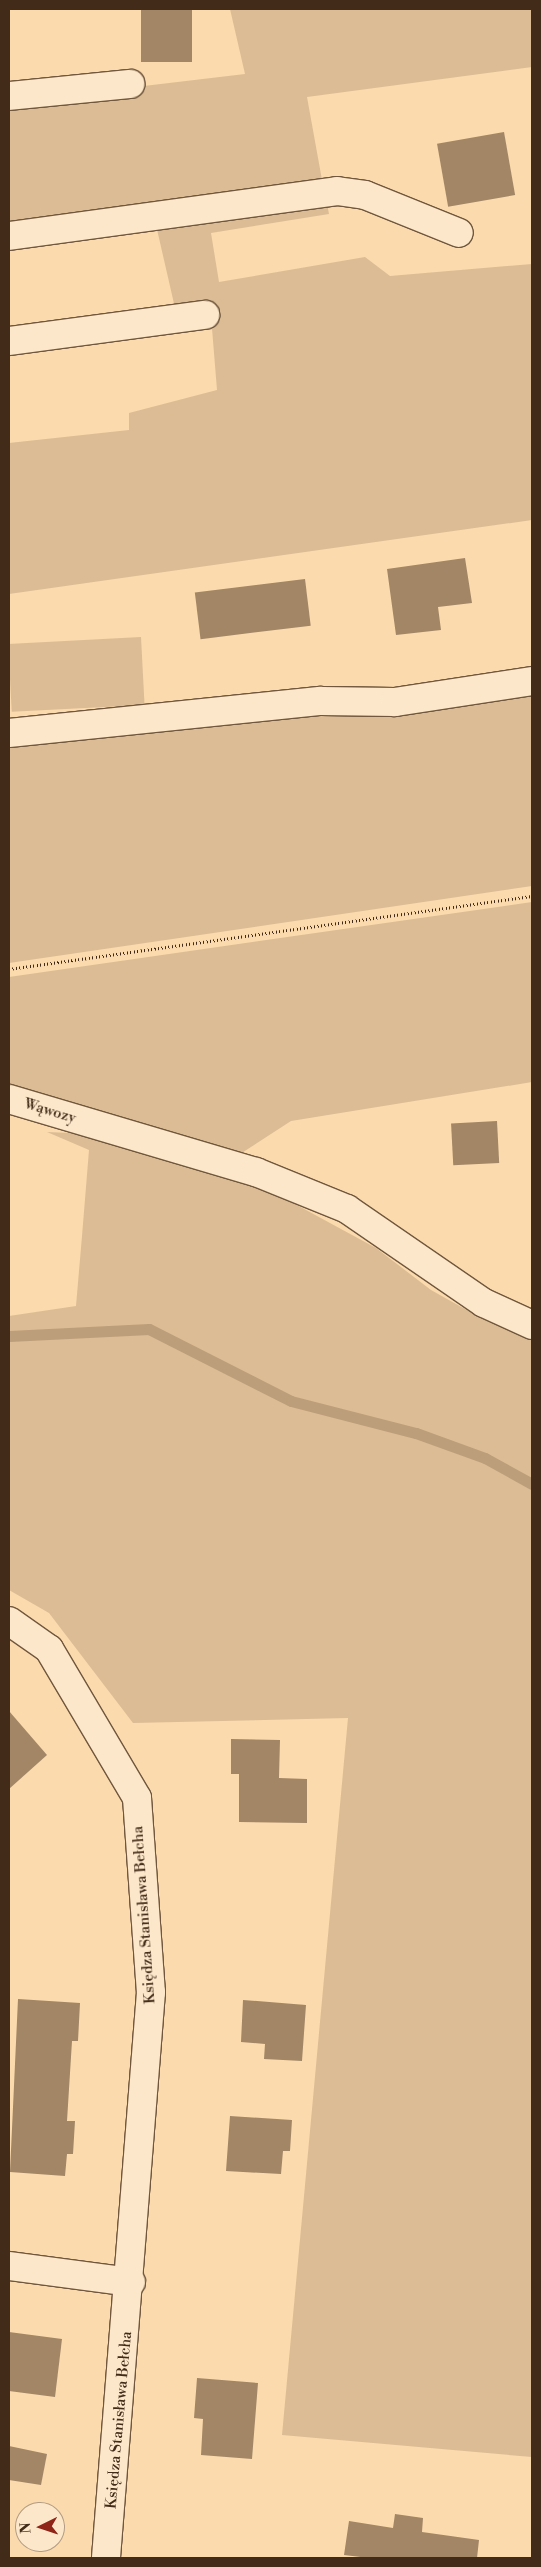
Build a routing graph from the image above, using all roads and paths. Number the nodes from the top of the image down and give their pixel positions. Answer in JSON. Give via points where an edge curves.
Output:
{"nodes":[{"id":1,"x":130,"y":84,"type":"dead end"},
{"id":2,"x":9,"y":96,"type":"edge"},
{"id":3,"x":459,"y":233,"type":"dead end"},
{"id":4,"x":9,"y":236,"type":"edge"},
{"id":5,"x":205,"y":315,"type":"dead end"},
{"id":6,"x":9,"y":341,"type":"edge"},
{"id":7,"x":532,"y":680,"type":"edge"},
{"id":8,"x":9,"y":733,"type":"edge"},
{"id":9,"x":532,"y":896,"type":"edge"},
{"id":10,"x":9,"y":969,"type":"edge"},
{"id":11,"x":9,"y":1098,"type":"edge"},
{"id":12,"x":532,"y":1324,"type":"edge"},
{"id":13,"x":9,"y":1621,"type":"edge"},
{"id":14,"x":9,"y":2266,"type":"edge"},
{"id":15,"x":131,"y":2282,"type":"junction"},
{"id":16,"x":106,"y":2558,"type":"edge"}],
"edges":[{"from":1,"to":2,"type":"street"},
{"from":3,"to":4,"type":"street","via":[[366,195],[337,191]]},
{"from":5,"to":6,"type":"street"},
{"from":7,"to":8,"type":"street","via":[[395,702],[321,700]]},
{"from":9,"to":10,"type":"path"},
{"from":11,"to":12,"type":"street","name":"Wąwozy","via":[[256,1172],[347,1209],[484,1303]]},
{"from":13,"to":15,"type":"street","name":"Księdza Stanisława Bełcha","via":[[49,1649],[136,1798],[151,1992]]},
{"from":14,"to":15,"type":"street"},
{"from":15,"to":16,"type":"street","name":"Księdza Stanisława Bełcha"}]}
